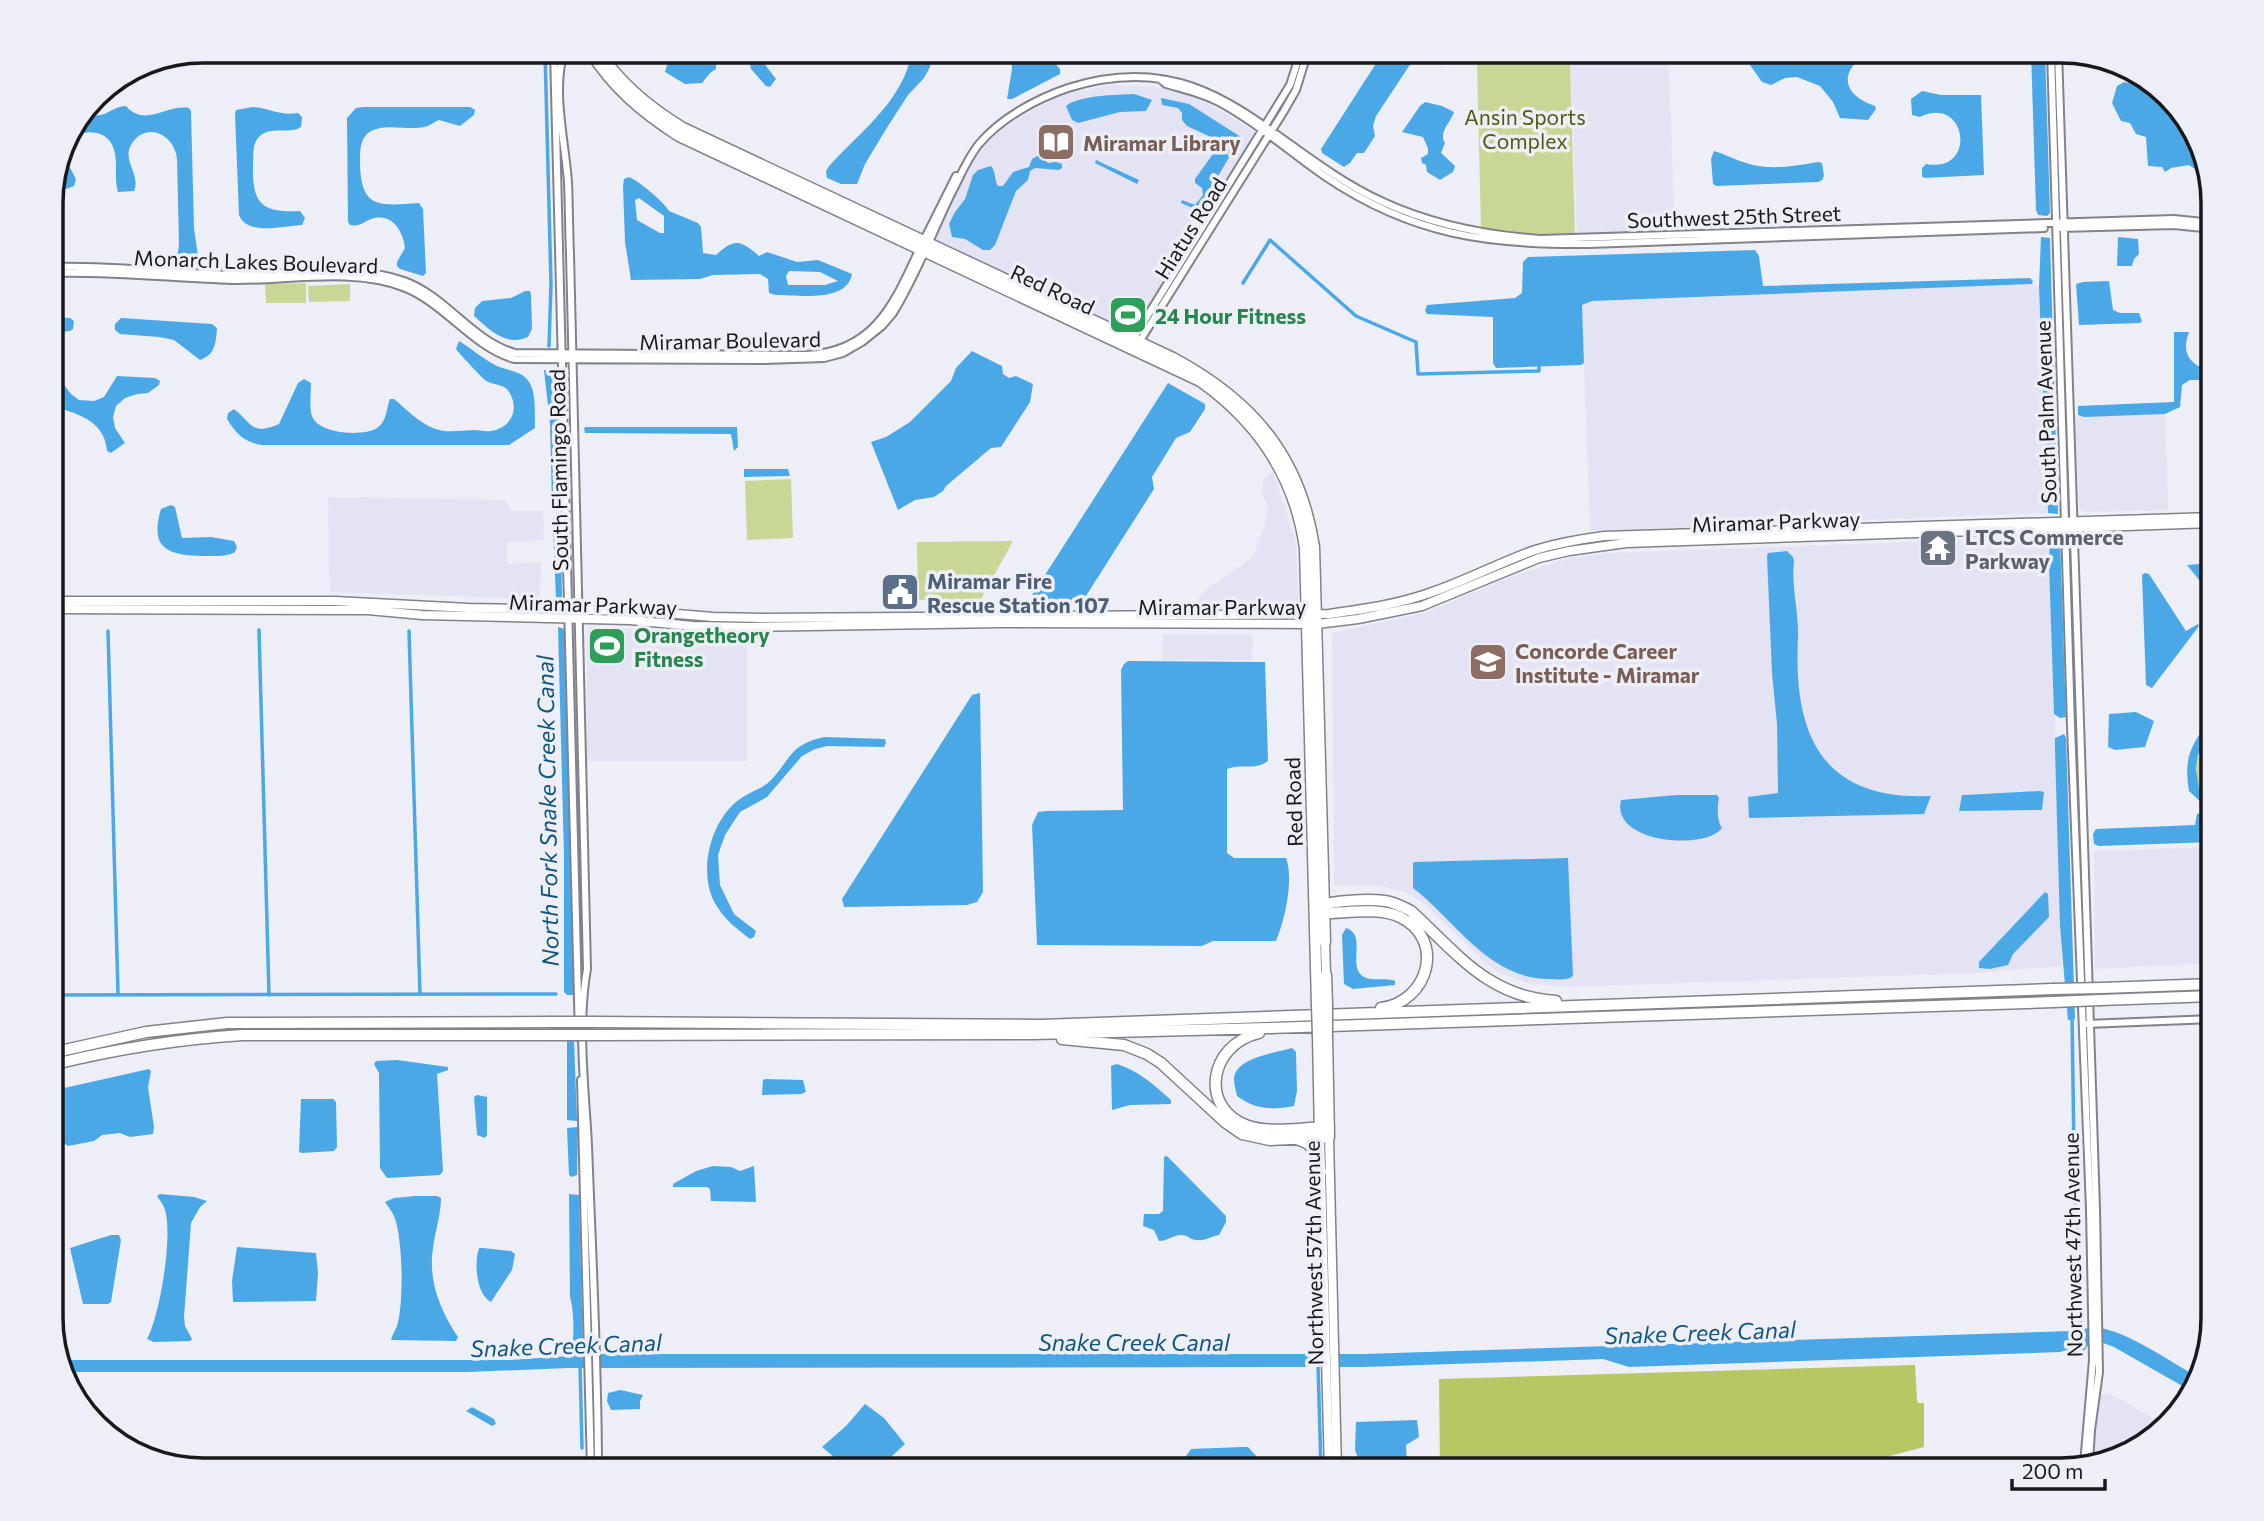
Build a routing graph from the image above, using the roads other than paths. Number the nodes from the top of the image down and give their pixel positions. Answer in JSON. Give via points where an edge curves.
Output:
{"nodes":[{"id":1,"x":562,"y":63,"type":"edge"},
{"id":2,"x":562,"y":63,"type":"edge"},
{"id":3,"x":603,"y":63,"type":"edge"},
{"id":4,"x":1297,"y":63,"type":"edge"},
{"id":5,"x":1304,"y":63,"type":"edge"},
{"id":6,"x":2052,"y":63,"type":"edge"},
{"id":7,"x":2058,"y":63,"type":"edge"},
{"id":8,"x":1263,"y":129,"type":"junction"},
{"id":9,"x":1270,"y":134,"type":"junction"},
{"id":10,"x":1410,"y":217,"type":"joint"},
{"id":11,"x":2201,"y":222,"type":"edge"},
{"id":12,"x":2060,"y":226,"type":"junction"},
{"id":13,"x":2201,"y":228,"type":"edge"},
{"id":14,"x":924,"y":246,"type":"junction"},
{"id":15,"x":63,"y":268,"type":"edge"},
{"id":16,"x":63,"y":273,"type":"edge"},
{"id":17,"x":1134,"y":344,"type":"junction"},
{"id":18,"x":563,"y":357,"type":"junction"},
{"id":19,"x":572,"y":357,"type":"junction"},
{"id":20,"x":1280,"y":459,"type":"junction"},
{"id":21,"x":2201,"y":518,"type":"edge"},
{"id":22,"x":2155,"y":522,"type":"junction"},
{"id":23,"x":2201,"y":523,"type":"edge"},
{"id":24,"x":2069,"y":524,"type":"junction"},
{"id":25,"x":63,"y":601,"type":"edge"},
{"id":26,"x":335,"y":605,"type":"junction"},
{"id":27,"x":63,"y":609,"type":"edge"},
{"id":28,"x":574,"y":609,"type":"junction"},
{"id":29,"x":575,"y":619,"type":"junction"},
{"id":30,"x":1312,"y":619,"type":"junction"},
{"id":31,"x":1323,"y":880,"type":"junction"},
{"id":32,"x":1352,"y":902,"type":"junction"},
{"id":33,"x":1321,"y":908,"type":"junction"},
{"id":34,"x":1348,"y":913,"type":"junction"},
{"id":35,"x":1325,"y":942,"type":"junction"},
{"id":36,"x":1326,"y":975,"type":"joint"},
{"id":37,"x":2201,"y":984,"type":"edge"},
{"id":38,"x":2201,"y":996,"type":"edge"},
{"id":39,"x":1322,"y":1005,"type":"junction"},
{"id":40,"x":1577,"y":1006,"type":"junction"},
{"id":41,"x":1335,"y":1014,"type":"junction"},
{"id":42,"x":2201,"y":1019,"type":"edge"},
{"id":43,"x":2087,"y":1024,"type":"junction"},
{"id":44,"x":1269,"y":1028,"type":"junction"},
{"id":45,"x":1034,"y":1034,"type":"junction"},
{"id":46,"x":1323,"y":1036,"type":"junction"},
{"id":47,"x":63,"y":1050,"type":"edge"},
{"id":48,"x":63,"y":1062,"type":"edge"},
{"id":49,"x":1320,"y":1102,"type":"junction"},
{"id":50,"x":1297,"y":1128,"type":"junction"},
{"id":51,"x":1325,"y":1132,"type":"junction"},
{"id":52,"x":1298,"y":1140,"type":"junction"},
{"id":53,"x":1321,"y":1172,"type":"junction"},
{"id":54,"x":2096,"y":1346,"type":"junction"},
{"id":55,"x":1330,"y":1351,"type":"junction"},
{"id":56,"x":1331,"y":1369,"type":"junction"},
{"id":57,"x":593,"y":1370,"type":"junction"},
{"id":58,"x":2089,"y":1455,"type":"edge"},
{"id":59,"x":2084,"y":1456,"type":"edge"},
{"id":60,"x":591,"y":1458,"type":"edge"},
{"id":61,"x":597,"y":1458,"type":"edge"},
{"id":62,"x":1329,"y":1458,"type":"edge"},
{"id":63,"x":1336,"y":1458,"type":"edge"}],
"edges":[{"from":1,"to":18,"type":"main road","name":"South Flamingo Road"},
{"from":2,"to":19,"type":"main road","name":"South Flamingo Road"},
{"from":3,"to":14,"type":"highway","name":"Red Road","via":[[634,94],[683,128]]},
{"from":4,"to":8,"type":"main road","name":"Hiatus Road","via":[[1290,85]]},
{"from":5,"to":9,"type":"main road","name":"Hiatus Road","via":[[1296,90]]},
{"from":6,"to":12,"type":"main road","name":"South Palm Avenue"},
{"from":7,"to":12,"type":"main road","name":"South Palm Avenue"},
{"from":8,"to":9,"type":"main road","name":"Miramar Boulevard"},
{"from":8,"to":14,"type":"main road","name":"Miramar Boulevard","via":[[1221,97],[1169,79],[1100,80],[1054,93],[995,128],[975,150]]},
{"from":8,"to":17,"type":"main road","name":"Hiatus Road"},
{"from":9,"to":10,"type":"main road","name":"Miramar Boulevard"},
{"from":9,"to":17,"type":"main road","name":"Hiatus Road"},
{"from":10,"to":12,"type":"main road","name":"Southwest 25th Street","via":[[1484,234],[1540,239]]},
{"from":11,"to":12,"type":"main road","via":[[2174,219]]},
{"from":12,"to":13,"type":"main road"},
{"from":12,"to":24,"type":"main road","name":"South Palm Avenue"},
{"from":14,"to":17,"type":"highway","name":"Red Road"},
{"from":14,"to":19,"type":"main road","name":"Miramar Boulevard","via":[[884,317],[857,341],[835,350],[806,355]]},
{"from":15,"to":18,"type":"main road","name":"Monarch Lakes Boulevard","via":[[236,275],[379,274],[421,289],[503,350]]},
{"from":16,"to":18,"type":"main road","name":"Monarch Lakes Boulevard","via":[[234,280],[377,279],[418,294],[501,355],[529,360]]},
{"from":17,"to":20,"type":"highway","name":"Red Road","via":[[1200,382],[1240,413]]},
{"from":17,"to":20,"type":"highway","name":"Red Road","via":[[1222,387],[1269,434]]},
{"from":18,"to":19,"type":"main road","name":"Miramar Boulevard"},
{"from":18,"to":28,"type":"main road","name":"South Flamingo Road"},
{"from":19,"to":28,"type":"main road","name":"South Flamingo Road"},
{"from":20,"to":30,"type":"highway","name":"Red Road","via":[[1304,536]]},
{"from":20,"to":30,"type":"highway","name":"Red Road","via":[[1304,502],[1314,547]]},
{"from":21,"to":22,"type":"main road","name":"Miramar Parkway"},
{"from":22,"to":23,"type":"main road","name":"Miramar Parkway"},
{"from":22,"to":24,"type":"main road","name":"Miramar Parkway"},
{"from":24,"to":30,"type":"main road","name":"Miramar Parkway","via":[[1626,543],[1539,558],[1445,598]]},
{"from":24,"to":43,"type":"main road","name":"South Palm Avenue","via":[[2077,892]]},
{"from":25,"to":26,"type":"main road","name":"Miramar Parkway"},
{"from":26,"to":27,"type":"main road","name":"Miramar Parkway"},
{"from":26,"to":28,"type":"main road","name":"Miramar Parkway"},
{"from":26,"to":29,"type":"main road","name":"Miramar Parkway"},
{"from":28,"to":29,"type":"main road","name":"South Flamingo Road"},
{"from":28,"to":30,"type":"main road","name":"Miramar Parkway","via":[[763,618]]},
{"from":29,"to":30,"type":"main road","name":"Miramar Parkway","via":[[748,627]]},
{"from":29,"to":57,"type":"main road","name":"South Flamingo Road"},
{"from":30,"to":31,"type":"highway","name":"Red Road"},
{"from":30,"to":33,"type":"highway","name":"Red Road"},
{"from":31,"to":32,"type":"highway","via":[[1332,895]]},
{"from":31,"to":33,"type":"highway","name":"Red Road"},
{"from":32,"to":33,"type":"highway"},
{"from":32,"to":40,"type":"highway","via":[[1402,906],[1493,984],[1527,997]]},
{"from":33,"to":34,"type":"highway"},
{"from":33,"to":35,"type":"highway","name":"Red Road"},
{"from":33,"to":39,"type":"highway","name":"Red Road"},
{"from":34,"to":35,"type":"highway","via":[[1332,921]]},
{"from":34,"to":41,"type":"highway","via":[[1382,912],[1404,919],[1422,939],[1426,967],[1421,983],[1404,1001]]},
{"from":35,"to":36,"type":"main road","name":"Red Road"},
{"from":36,"to":39,"type":"highway","name":"Red Road"},
{"from":37,"to":40,"type":"highway","bridge":true},
{"from":38,"to":44,"type":"highway","bridge":true},
{"from":39,"to":46,"type":"highway","name":"Red Road","bridge":true},
{"from":40,"to":41,"type":"highway"},
{"from":41,"to":47,"type":"highway","bridge":true,"via":[[1041,1025],[227,1023],[146,1032]]},
{"from":42,"to":43,"type":"main road"},
{"from":43,"to":54,"type":"main road","name":"Northwest 47th Avenue"},
{"from":44,"to":45,"type":"highway"},
{"from":44,"to":50,"type":"highway","via":[[1241,1039],[1226,1051],[1216,1074],[1217,1093],[1229,1114],[1243,1124],[1261,1129]]},
{"from":45,"to":48,"type":"highway","bridge":true,"via":[[256,1035],[115,1050]]},
{"from":45,"to":52,"type":"highway","via":[[1136,1049],[1161,1063],[1242,1134],[1265,1140]]},
{"from":46,"to":49,"type":"highway","name":"Northwest 57th Avenue"},
{"from":46,"to":51,"type":"highway","name":"Northwest 57th Avenue"},
{"from":49,"to":50,"type":"highway","via":[[1311,1119]]},
{"from":49,"to":51,"type":"highway","name":"Northwest 57th Avenue"},
{"from":50,"to":51,"type":"highway"},
{"from":51,"to":52,"type":"highway"},
{"from":51,"to":53,"type":"main road","name":"Northwest 57th Avenue"},
{"from":51,"to":55,"type":"main road","name":"Northwest 57th Avenue"},
{"from":52,"to":53,"type":"highway","via":[[1314,1148]]},
{"from":53,"to":55,"type":"main road","name":"Northwest 57th Avenue"},
{"from":54,"to":58,"type":"main road","name":"Northwest 47th Avenue","via":[[2099,1372]]},
{"from":54,"to":59,"type":"main road","name":"Northwest 47th Avenue"},
{"from":55,"to":56,"type":"main road","name":"Northwest 57th Avenue"},
{"from":56,"to":62,"type":"main road","name":"Northwest 57th Avenue"},
{"from":56,"to":63,"type":"main road","name":"Northwest 57th Avenue"},
{"from":57,"to":60,"type":"main road"},
{"from":57,"to":61,"type":"main road"}]}
